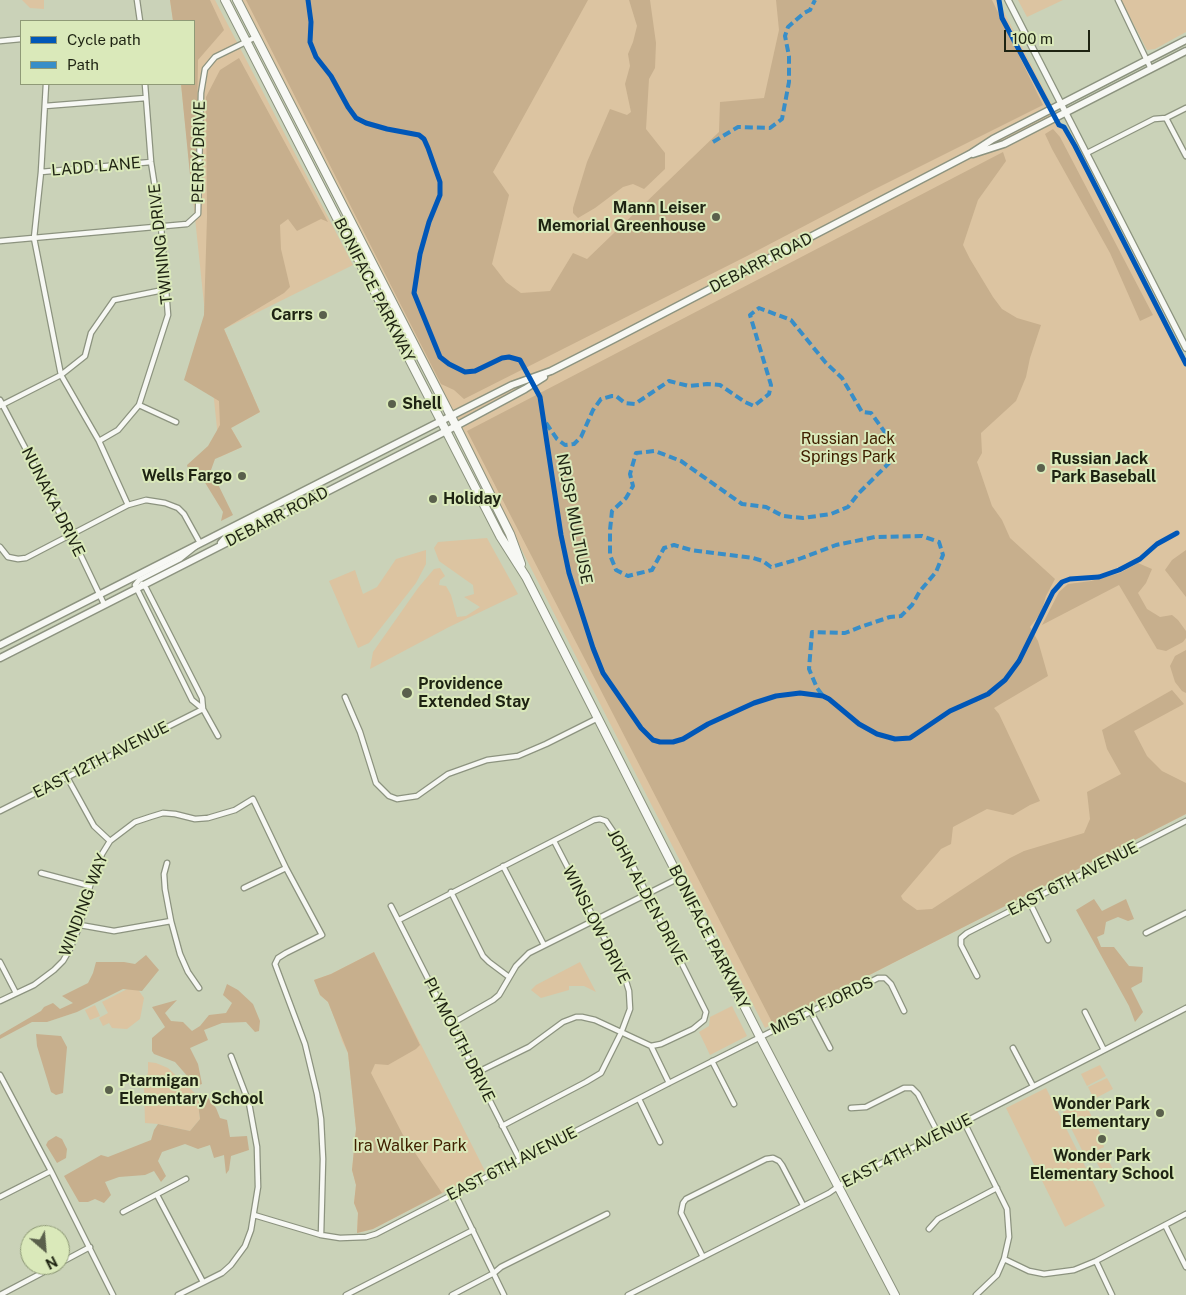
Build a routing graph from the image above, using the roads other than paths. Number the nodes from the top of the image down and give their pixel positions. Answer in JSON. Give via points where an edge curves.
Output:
{"nodes":[{"id":1,"x":137,"y":0,"type":"edge"},
{"id":2,"x":225,"y":0,"type":"edge"},
{"id":3,"x":237,"y":0,"type":"edge"},
{"id":4,"x":1008,"y":0,"type":"edge"},
{"id":5,"x":1118,"y":0,"type":"edge"},
{"id":6,"x":140,"y":20,"type":"edge"},
{"id":7,"x":256,"y":37,"type":"junction"},
{"id":8,"x":20,"y":39,"type":"edge"},
{"id":9,"x":1186,"y":40,"type":"edge"},
{"id":10,"x":0,"y":41,"type":"edge"},
{"id":11,"x":246,"y":41,"type":"junction"},
{"id":12,"x":1186,"y":51,"type":"edge"},
{"id":13,"x":1146,"y":60,"type":"junction"},
{"id":14,"x":1151,"y":69,"type":"junction"},
{"id":15,"x":46,"y":85,"type":"edge"},
{"id":16,"x":145,"y":85,"type":"edge"},
{"id":17,"x":146,"y":98,"type":"junction"},
{"id":18,"x":1061,"y":104,"type":"junction"},
{"id":19,"x":46,"y":106,"type":"junction"},
{"id":20,"x":1186,"y":108,"type":"edge"},
{"id":21,"x":1066,"y":112,"type":"junction"},
{"id":22,"x":1166,"y":118,"type":"junction"},
{"id":23,"x":1087,"y":153,"type":"junction"},
{"id":24,"x":970,"y":154,"type":"junction"},
{"id":25,"x":1186,"y":156,"type":"edge"},
{"id":26,"x":151,"y":162,"type":"junction"},
{"id":27,"x":40,"y":172,"type":"junction"},
{"id":28,"x":161,"y":226,"type":"junction"},
{"id":29,"x":34,"y":238,"type":"junction"},
{"id":30,"x":0,"y":241,"type":"edge"},
{"id":31,"x":168,"y":289,"type":"junction"},
{"id":32,"x":1186,"y":348,"type":"edge"},
{"id":33,"x":551,"y":371,"type":"junction"},
{"id":34,"x":60,"y":375,"type":"junction"},
{"id":35,"x":1,"y":404,"type":"edge"},
{"id":36,"x":139,"y":405,"type":"junction"},
{"id":37,"x":451,"y":416,"type":"junction"},
{"id":38,"x":176,"y":422,"type":"dead end"},
{"id":39,"x":441,"y":422,"type":"junction"},
{"id":40,"x":456,"y":426,"type":"junction"},
{"id":41,"x":446,"y":431,"type":"junction"},
{"id":42,"x":99,"y":442,"type":"junction"},
{"id":43,"x":128,"y":504,"type":"junction"},
{"id":44,"x":272,"y":507,"type":"junction"},
{"id":45,"x":71,"y":535,"type":"junction"},
{"id":46,"x":200,"y":543,"type":"junction"},
{"id":47,"x":219,"y":546,"type":"junction"},
{"id":48,"x":0,"y":547,"type":"edge"},
{"id":49,"x":526,"y":577,"type":"junction"},
{"id":50,"x":120,"y":584,"type":"junction"},
{"id":51,"x":138,"y":585,"type":"junction"},
{"id":52,"x":100,"y":594,"type":"junction"},
{"id":53,"x":104,"y":604,"type":"junction"},
{"id":54,"x":0,"y":645,"type":"edge"},
{"id":55,"x":0,"y":658,"type":"edge"},
{"id":56,"x":345,"y":697,"type":"dead end"},
{"id":57,"x":203,"y":709,"type":"junction"},
{"id":58,"x":598,"y":718,"type":"junction"},
{"id":59,"x":218,"y":736,"type":"dead end"},
{"id":60,"x":67,"y":777,"type":"junction"},
{"id":61,"x":0,"y":811,"type":"edge"},
{"id":62,"x":1186,"y":821,"type":"edge"},
{"id":63,"x":110,"y":841,"type":"junction"},
{"id":64,"x":554,"y":841,"type":"junction"},
{"id":65,"x":167,"y":863,"type":"dead end"},
{"id":66,"x":503,"y":866,"type":"junction"},
{"id":67,"x":286,"y":868,"type":"junction"},
{"id":68,"x":41,"y":873,"type":"dead end"},
{"id":69,"x":679,"y":878,"type":"junction"},
{"id":70,"x":90,"y":886,"type":"junction"},
{"id":71,"x":244,"y":888,"type":"dead end"},
{"id":72,"x":451,"y":892,"type":"junction"},
{"id":73,"x":646,"y":894,"type":"junction"},
{"id":74,"x":1029,"y":901,"type":"junction"},
{"id":75,"x":392,"y":906,"type":"dead end"},
{"id":76,"x":1186,"y":913,"type":"edge"},
{"id":77,"x":399,"y":920,"type":"junction"},
{"id":78,"x":595,"y":920,"type":"junction"},
{"id":79,"x":171,"y":921,"type":"junction"},
{"id":80,"x":80,"y":925,"type":"junction"},
{"id":81,"x":1146,"y":933,"type":"dead end"},
{"id":82,"x":1048,"y":940,"type":"dead end"},
{"id":83,"x":544,"y":945,"type":"junction"},
{"id":84,"x":0,"y":962,"type":"edge"},
{"id":85,"x":977,"y":976,"type":"dead end"},
{"id":86,"x":509,"y":977,"type":"junction"},
{"id":87,"x":199,"y":988,"type":"dead end"},
{"id":88,"x":16,"y":993,"type":"junction"},
{"id":89,"x":0,"y":1001,"type":"edge"},
{"id":90,"x":1186,"y":1008,"type":"edge"},
{"id":91,"x":904,"y":1011,"type":"dead end"},
{"id":92,"x":812,"y":1012,"type":"junction"},
{"id":93,"x":1085,"y":1012,"type":"dead end"},
{"id":94,"x":451,"y":1024,"type":"junction"},
{"id":95,"x":621,"y":1033,"type":"junction"},
{"id":96,"x":760,"y":1037,"type":"junction"},
{"id":97,"x":651,"y":1046,"type":"junction"},
{"id":98,"x":830,"y":1048,"type":"dead end"},
{"id":99,"x":1013,"y":1048,"type":"dead end"},
{"id":100,"x":1104,"y":1050,"type":"junction"},
{"id":101,"x":231,"y":1056,"type":"dead end"},
{"id":102,"x":712,"y":1061,"type":"junction"},
{"id":103,"x":476,"y":1073,"type":"junction"},
{"id":104,"x":0,"y":1075,"type":"edge"},
{"id":105,"x":669,"y":1083,"type":"junction"},
{"id":106,"x":1033,"y":1086,"type":"junction"},
{"id":107,"x":639,"y":1099,"type":"junction"},
{"id":108,"x":734,"y":1104,"type":"dead end"},
{"id":109,"x":850,"y":1108,"type":"dead end"},
{"id":110,"x":964,"y":1122,"type":"junction"},
{"id":111,"x":502,"y":1126,"type":"junction"},
{"id":112,"x":939,"y":1135,"type":"junction"},
{"id":113,"x":660,"y":1142,"type":"dead end"},
{"id":114,"x":520,"y":1160,"type":"junction"},
{"id":115,"x":51,"y":1171,"type":"junction"},
{"id":116,"x":186,"y":1179,"type":"dead end"},
{"id":117,"x":838,"y":1186,"type":"junction"},
{"id":118,"x":997,"y":1188,"type":"junction"},
{"id":119,"x":455,"y":1194,"type":"junction"},
{"id":120,"x":157,"y":1196,"type":"junction"},
{"id":121,"x":0,"y":1197,"type":"edge"},
{"id":122,"x":803,"y":1205,"type":"junction"},
{"id":123,"x":124,"y":1212,"type":"dead end"},
{"id":124,"x":606,"y":1214,"type":"dead end"},
{"id":125,"x":1186,"y":1214,"type":"edge"},
{"id":126,"x":254,"y":1215,"type":"junction"},
{"id":127,"x":1165,"y":1225,"type":"junction"},
{"id":128,"x":929,"y":1229,"type":"dead end"},
{"id":129,"x":473,"y":1230,"type":"junction"},
{"id":130,"x":321,"y":1235,"type":"junction"},
{"id":131,"x":90,"y":1248,"type":"junction"},
{"id":132,"x":703,"y":1257,"type":"junction"},
{"id":133,"x":70,"y":1258,"type":"edge"},
{"id":134,"x":1004,"y":1259,"type":"junction"},
{"id":135,"x":1096,"y":1261,"type":"junction"},
{"id":136,"x":1186,"y":1267,"type":"edge"},
{"id":137,"x":494,"y":1273,"type":"junction"},
{"id":138,"x":37,"y":1275,"type":"edge"},
{"id":139,"x":204,"y":1282,"type":"junction"},
{"id":140,"x":0,"y":1295,"type":"edge"},
{"id":141,"x":114,"y":1295,"type":"edge"},
{"id":142,"x":178,"y":1295,"type":"edge"},
{"id":143,"x":346,"y":1295,"type":"edge"},
{"id":144,"x":452,"y":1295,"type":"edge"},
{"id":145,"x":504,"y":1295,"type":"edge"},
{"id":146,"x":628,"y":1295,"type":"edge"},
{"id":147,"x":895,"y":1295,"type":"edge"},
{"id":148,"x":976,"y":1295,"type":"edge"},
{"id":149,"x":1112,"y":1295,"type":"edge"}],
"edges":[{"from":1,"to":6,"type":"street"},
{"from":2,"to":11,"type":"main road","name":"BONIFACE PARKWAY"},
{"from":3,"to":7,"type":"main road","name":"BONIFACE PARKWAY"},
{"from":4,"to":18,"type":"street"},
{"from":5,"to":13,"type":"street"},
{"from":7,"to":11,"type":"street","name":"PERRY DRIVE"},
{"from":7,"to":37,"type":"main road","name":"BONIFACE PARKWAY"},
{"from":8,"to":10,"type":"street"},
{"from":9,"to":13,"type":"main road","name":"DEBARR ROAD"},
{"from":11,"to":28,"type":"street","name":"PERRY DRIVE","via":[[215,57],[205,69],[201,93],[198,214],[187,224]]},
{"from":11,"to":39,"type":"main road","name":"BONIFACE PARKWAY"},
{"from":12,"to":14,"type":"main road","name":"DEBARR ROAD"},
{"from":13,"to":14,"type":"street"},
{"from":13,"to":18,"type":"main road","name":"DEBARR ROAD"},
{"from":14,"to":21,"type":"main road","name":"DEBARR ROAD"},
{"from":15,"to":19,"type":"street"},
{"from":16,"to":17,"type":"street","name":"TWINING DRIVE"},
{"from":17,"to":19,"type":"street"},
{"from":17,"to":26,"type":"street","name":"TWINING DRIVE"},
{"from":18,"to":21,"type":"street"},
{"from":18,"to":24,"type":"main road","name":"DEBARR ROAD"},
{"from":19,"to":27,"type":"street"},
{"from":20,"to":22,"type":"street"},
{"from":21,"to":23,"type":"street"},
{"from":21,"to":24,"type":"main road","name":"DEBARR ROAD","via":[[1004,144]]},
{"from":22,"to":23,"type":"street","via":[[1154,119]]},
{"from":22,"to":25,"type":"street"},
{"from":23,"to":32,"type":"street"},
{"from":24,"to":33,"type":"main road","name":"DEBARR ROAD"},
{"from":26,"to":27,"type":"street","name":"LADD LANE"},
{"from":26,"to":28,"type":"street","name":"TWINING DRIVE"},
{"from":27,"to":29,"type":"street"},
{"from":28,"to":29,"type":"street","name":"PERRY DRIVE"},
{"from":28,"to":31,"type":"street","name":"TWINING DRIVE"},
{"from":29,"to":30,"type":"street","name":"PERRY DRIVE"},
{"from":29,"to":34,"type":"street"},
{"from":31,"to":34,"type":"street","via":[[114,300],[91,333],[85,356]]},
{"from":31,"to":36,"type":"street","name":"TWINING DRIVE","via":[[168,315]]},
{"from":33,"to":37,"type":"main road","name":"DEBARR ROAD","via":[[512,385]]},
{"from":33,"to":40,"type":"main road","name":"DEBARR ROAD"},
{"from":34,"to":35,"type":"street"},
{"from":34,"to":42,"type":"street"},
{"from":35,"to":45,"type":"street","name":"NUNAKA DRIVE"},
{"from":36,"to":38,"type":"street"},
{"from":36,"to":42,"type":"street","name":"TWINING DRIVE","via":[[118,430]]},
{"from":37,"to":39,"type":"main road","name":"DEBARR ROAD"},
{"from":37,"to":40,"type":"main road","name":"BONIFACE PARKWAY"},
{"from":39,"to":41,"type":"main road","name":"BONIFACE PARKWAY"},
{"from":39,"to":44,"type":"main road","name":"DEBARR ROAD"},
{"from":40,"to":41,"type":"main road","name":"DEBARR ROAD"},
{"from":40,"to":49,"type":"main road","name":"BONIFACE PARKWAY","via":[[510,534]]},
{"from":41,"to":47,"type":"main road","name":"DEBARR ROAD"},
{"from":41,"to":49,"type":"main road","name":"BONIFACE PARKWAY","via":[[500,536]]},
{"from":42,"to":43,"type":"street"},
{"from":43,"to":45,"type":"street"},
{"from":43,"to":46,"type":"street","via":[[146,500],[178,508]]},
{"from":44,"to":46,"type":"main road","name":"DEBARR ROAD"},
{"from":44,"to":47,"type":"main road","via":[[265,517],[228,535]]},
{"from":45,"to":48,"type":"street","via":[[26,558],[8,557]]},
{"from":45,"to":52,"type":"street","name":"NUNAKA DRIVE"},
{"from":46,"to":50,"type":"main road","name":"DEBARR ROAD"},
{"from":46,"to":51,"type":"street"},
{"from":47,"to":51,"type":"main road","name":"DEBARR ROAD"},
{"from":49,"to":58,"type":"main road","name":"BONIFACE PARKWAY"},
{"from":50,"to":51,"type":"street"},
{"from":50,"to":52,"type":"main road","name":"DEBARR ROAD"},
{"from":51,"to":53,"type":"main road","name":"DEBARR ROAD"},
{"from":51,"to":57,"type":"street","via":[[197,688]]},
{"from":51,"to":57,"type":"street","via":[[192,700]]},
{"from":52,"to":53,"type":"street","name":"NUNAKA DRIVE"},
{"from":52,"to":54,"type":"main road","name":"DEBARR ROAD"},
{"from":53,"to":55,"type":"main road","name":"DEBARR ROAD"},
{"from":56,"to":58,"type":"street","via":[[376,784],[397,799],[417,796],[448,774],[487,760],[518,756]]},
{"from":57,"to":59,"type":"street"},
{"from":57,"to":60,"type":"street","name":"EAST 12TH AVENUE"},
{"from":58,"to":69,"type":"main road","name":"BONIFACE PARKWAY"},
{"from":60,"to":61,"type":"street","name":"EAST 12TH AVENUE"},
{"from":60,"to":63,"type":"street","via":[[94,826]]},
{"from":62,"to":74,"type":"street","name":"EAST 6TH AVENUE"},
{"from":63,"to":67,"type":"street","name":"WINDING WAY","via":[[136,822],[150,817],[174,814],[195,819],[208,818],[235,810],[253,800]]},
{"from":63,"to":70,"type":"street","name":"WINDING WAY"},
{"from":64,"to":66,"type":"street","name":"JOHN ALDEN DRIVE"},
{"from":64,"to":73,"type":"street","name":"JOHN ALDEN DRIVE","via":[[594,820],[606,822],[623,846]]},
{"from":64,"to":78,"type":"street","name":"WINSLOW DRIVE"},
{"from":65,"to":79,"type":"street","via":[[165,889]]},
{"from":66,"to":72,"type":"street","name":"JOHN ALDEN DRIVE"},
{"from":66,"to":83,"type":"street"},
{"from":67,"to":71,"type":"street"},
{"from":67,"to":130,"type":"street","via":[[322,935],[286,953],[275,964],[305,1044],[317,1094],[323,1159]]},
{"from":68,"to":70,"type":"street"},
{"from":69,"to":73,"type":"street"},
{"from":69,"to":96,"type":"main road","name":"BONIFACE PARKWAY"},
{"from":70,"to":80,"type":"street","name":"WINDING WAY"},
{"from":72,"to":77,"type":"street","name":"JOHN ALDEN DRIVE"},
{"from":72,"to":86,"type":"street","via":[[483,956]]},
{"from":73,"to":78,"type":"street"},
{"from":73,"to":97,"type":"street","name":"JOHN ALDEN DRIVE","via":[[706,1012],[701,1024],[681,1036]]},
{"from":74,"to":82,"type":"street"},
{"from":74,"to":85,"type":"street","name":"EAST 6TH AVENUE","via":[[961,938],[961,945]]},
{"from":75,"to":77,"type":"street","name":"PLYMOUTH DRIVE"},
{"from":76,"to":81,"type":"street"},
{"from":77,"to":94,"type":"street","name":"PLYMOUTH DRIVE"},
{"from":78,"to":83,"type":"street"},
{"from":78,"to":95,"type":"street","name":"WINSLOW DRIVE","via":[[629,991],[630,1009]]},
{"from":79,"to":80,"type":"street","via":[[114,932]]},
{"from":79,"to":87,"type":"street","via":[[180,954]]},
{"from":80,"to":88,"type":"street","name":"WINDING WAY","via":[[63,961],[34,985]]},
{"from":83,"to":86,"type":"street","via":[[524,958]]},
{"from":84,"to":88,"type":"street"},
{"from":86,"to":94,"type":"street","via":[[493,1000]]},
{"from":88,"to":89,"type":"street","name":"WINDING WAY"},
{"from":90,"to":100,"type":"street","name":"EAST 4TH AVENUE"},
{"from":91,"to":92,"type":"street","name":"MISTY FJORDS","via":[[891,984],[885,978],[878,978]]},
{"from":92,"to":96,"type":"street","name":"MISTY FJORDS"},
{"from":92,"to":98,"type":"street"},
{"from":93,"to":100,"type":"street"},
{"from":94,"to":103,"type":"street","name":"PLYMOUTH DRIVE"},
{"from":95,"to":97,"type":"street"},
{"from":95,"to":103,"type":"street","via":[[596,1020],[576,1017],[563,1022],[530,1047]]},
{"from":95,"to":111,"type":"street","name":"WINSLOW DRIVE","via":[[601,1073]]},
{"from":96,"to":102,"type":"street","name":"EAST 6TH AVENUE"},
{"from":96,"to":117,"type":"main road","name":"BONIFACE PARKWAY"},
{"from":97,"to":105,"type":"street"},
{"from":99,"to":106,"type":"street"},
{"from":100,"to":106,"type":"street","name":"EAST 4TH AVENUE"},
{"from":101,"to":126,"type":"street","via":[[249,1103],[257,1147],[258,1187]]},
{"from":102,"to":105,"type":"street","name":"EAST 6TH AVENUE"},
{"from":102,"to":108,"type":"street"},
{"from":103,"to":111,"type":"street","name":"PLYMOUTH DRIVE"},
{"from":104,"to":115,"type":"street","via":[[4,1089]]},
{"from":105,"to":107,"type":"street","name":"EAST 6TH AVENUE"},
{"from":106,"to":110,"type":"street","name":"EAST 4TH AVENUE"},
{"from":107,"to":113,"type":"street"},
{"from":107,"to":114,"type":"street","name":"EAST 6TH AVENUE"},
{"from":109,"to":112,"type":"street","via":[[866,1107],[904,1088],[912,1088]]},
{"from":110,"to":112,"type":"street","name":"EAST 4TH AVENUE"},
{"from":110,"to":118,"type":"street"},
{"from":111,"to":114,"type":"street","name":"PLYMOUTH DRIVE"},
{"from":112,"to":117,"type":"street","name":"EAST 4TH AVENUE"},
{"from":114,"to":119,"type":"street","name":"EAST 6TH AVENUE"},
{"from":115,"to":121,"type":"street"},
{"from":115,"to":131,"type":"street"},
{"from":116,"to":120,"type":"street"},
{"from":117,"to":122,"type":"street","name":"EAST 4TH AVENUE"},
{"from":117,"to":147,"type":"main road","name":"BONIFACE PARKWAY"},
{"from":118,"to":128,"type":"street","via":[[938,1219]]},
{"from":118,"to":134,"type":"street","via":[[1007,1209],[1009,1237]]},
{"from":119,"to":129,"type":"street"},
{"from":119,"to":130,"type":"street","name":"EAST 6TH AVENUE","via":[[376,1234],[340,1238]]},
{"from":120,"to":123,"type":"street"},
{"from":120,"to":139,"type":"street"},
{"from":122,"to":132,"type":"street","name":"EAST 4TH AVENUE"},
{"from":122,"to":132,"type":"street","via":[[782,1165],[773,1158],[686,1199],[681,1213]]},
{"from":124,"to":137,"type":"street"},
{"from":125,"to":127,"type":"street"},
{"from":126,"to":130,"type":"street","name":"EAST 6TH AVENUE"},
{"from":126,"to":139,"type":"street","via":[[239,1256],[222,1273]]},
{"from":127,"to":135,"type":"street"},
{"from":127,"to":136,"type":"street"},
{"from":129,"to":137,"type":"street"},
{"from":129,"to":143,"type":"street"},
{"from":131,"to":133,"type":"street"},
{"from":131,"to":141,"type":"street"},
{"from":132,"to":146,"type":"street","name":"EAST 4TH AVENUE"},
{"from":134,"to":135,"type":"street","via":[[1044,1274],[1074,1270]]},
{"from":134,"to":148,"type":"street","via":[[997,1275]]},
{"from":135,"to":149,"type":"street"},
{"from":137,"to":144,"type":"street"},
{"from":137,"to":145,"type":"street"},
{"from":138,"to":140,"type":"street"},
{"from":139,"to":142,"type":"street"}]}
